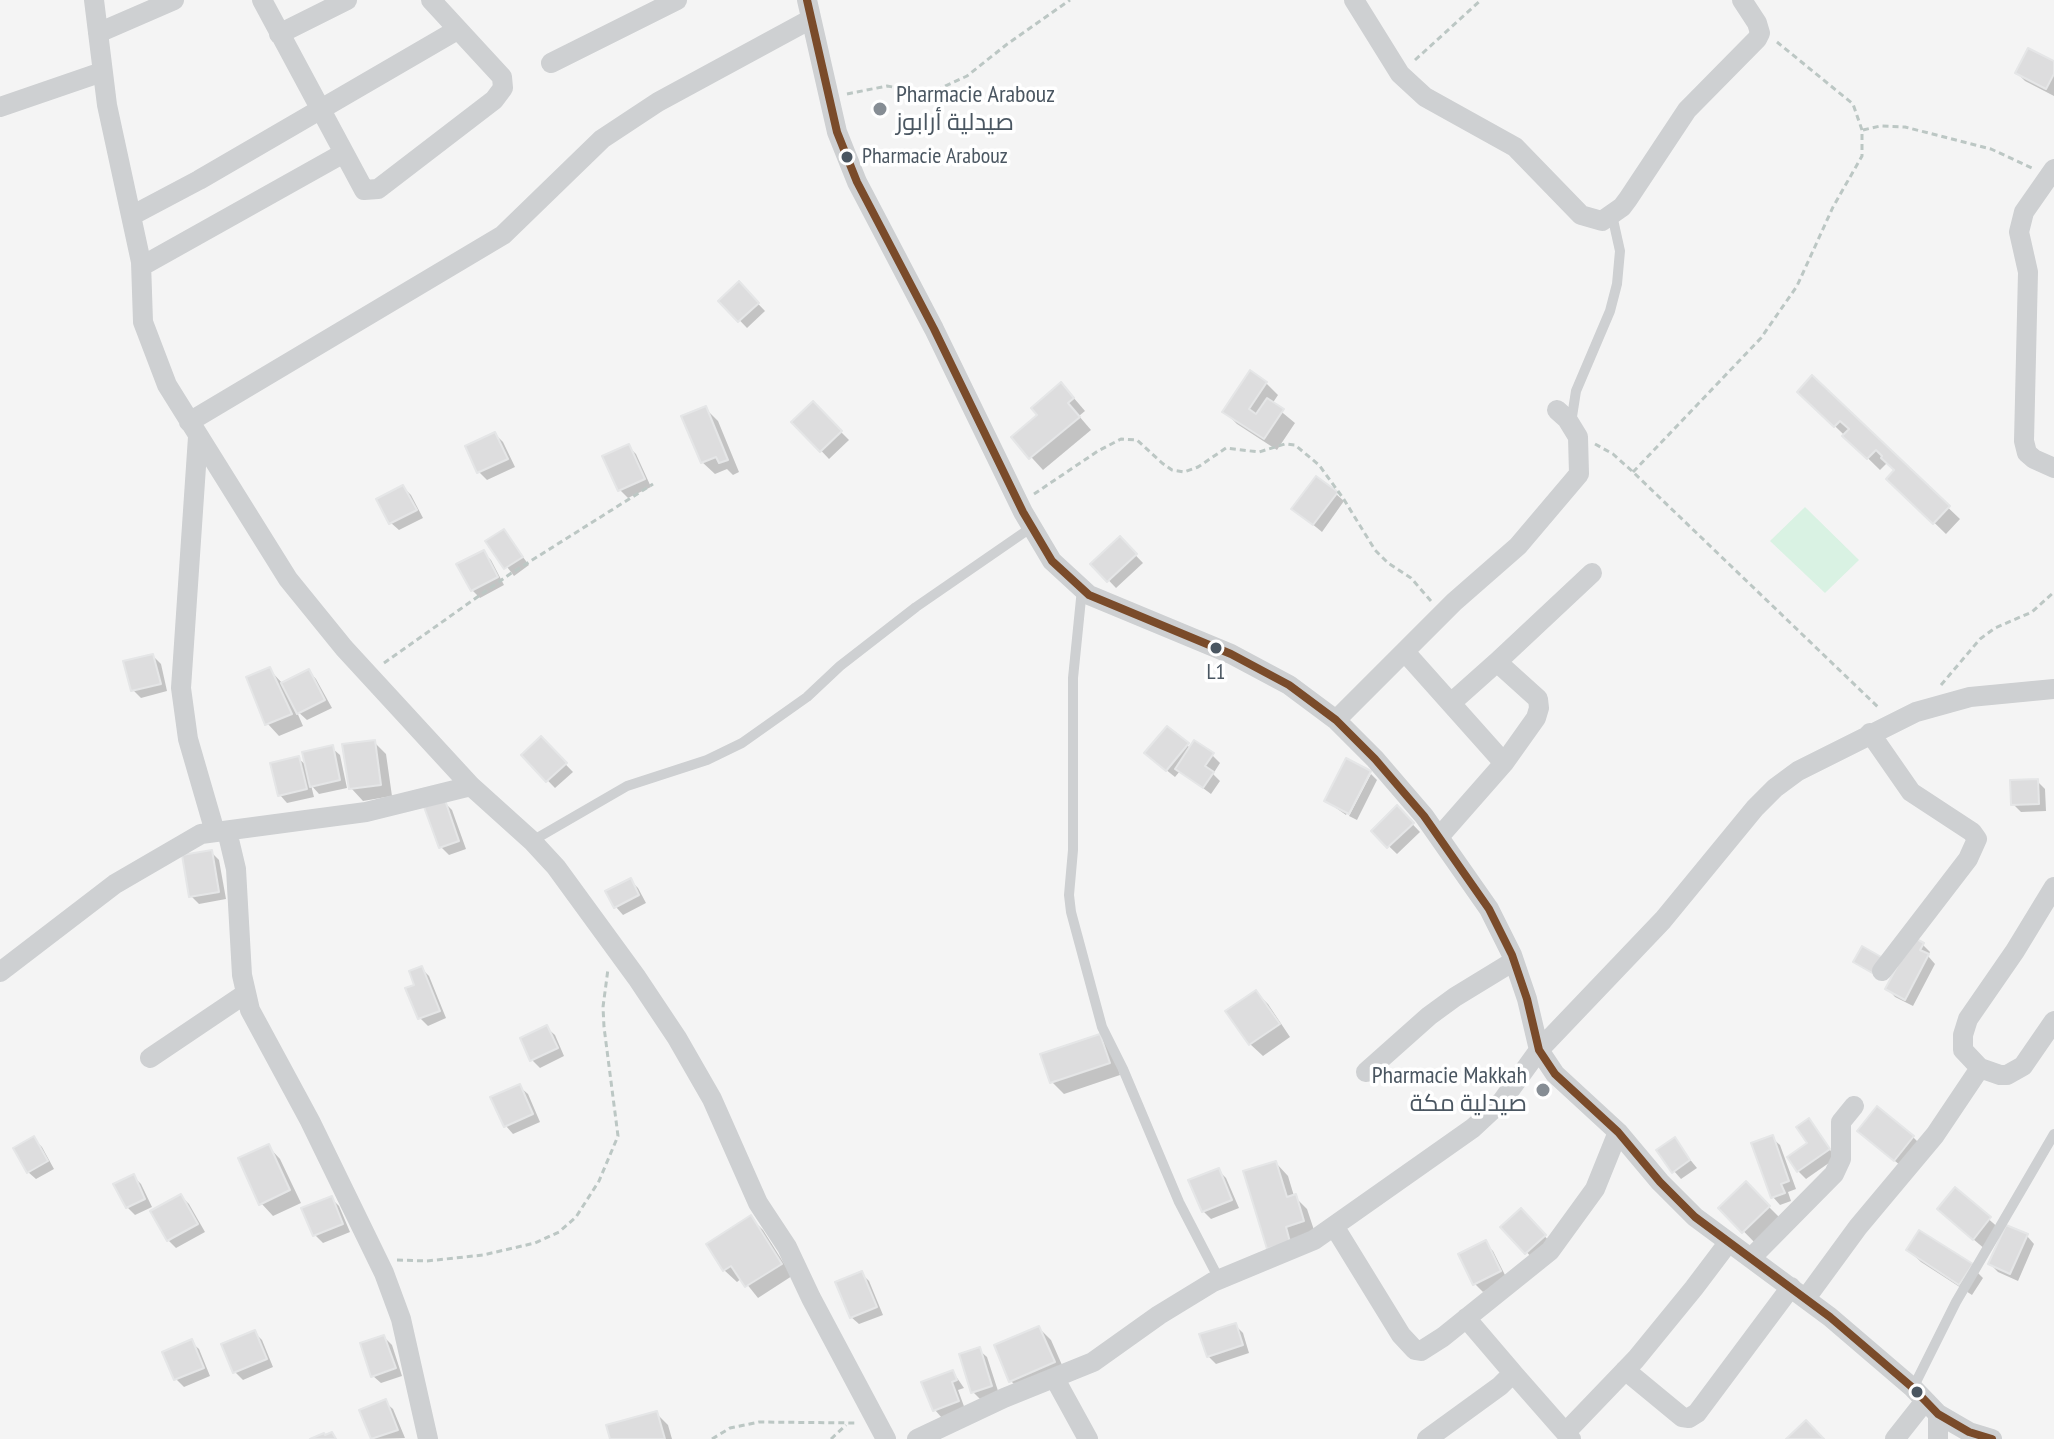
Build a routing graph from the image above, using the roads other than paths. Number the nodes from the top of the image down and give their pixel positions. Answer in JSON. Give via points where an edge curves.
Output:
{"nodes":[{"id":1,"x":94,"y":0,"type":"edge"},
{"id":2,"x":174,"y":0,"type":"edge"},
{"id":3,"x":262,"y":0,"type":"edge"},
{"id":4,"x":347,"y":0,"type":"edge"},
{"id":5,"x":431,"y":0,"type":"edge"},
{"id":6,"x":677,"y":0,"type":"edge"},
{"id":7,"x":1354,"y":0,"type":"edge"},
{"id":8,"x":1742,"y":0,"type":"edge"},
{"id":9,"x":809,"y":9,"type":"edge"},
{"id":10,"x":457,"y":30,"type":"junction"},
{"id":11,"x":98,"y":33,"type":"junction"},
{"id":12,"x":279,"y":34,"type":"junction"},
{"id":13,"x":551,"y":63,"type":"dead end"},
{"id":14,"x":102,"y":72,"type":"junction"},
{"id":15,"x":0,"y":107,"type":"edge"},
{"id":16,"x":319,"y":109,"type":"junction"},
{"id":17,"x":342,"y":154,"type":"junction"},
{"id":18,"x":2053,"y":173,"type":"edge"},
{"id":19,"x":1612,"y":215,"type":"junction"},
{"id":20,"x":131,"y":216,"type":"junction"},
{"id":21,"x":142,"y":266,"type":"junction"},
{"id":22,"x":1568,"y":424,"type":"joint"},
{"id":23,"x":194,"y":429,"type":"junction"},
{"id":24,"x":2054,"y":468,"type":"edge"},
{"id":25,"x":1032,"y":527,"type":"junction"},
{"id":26,"x":1592,"y":573,"type":"dead end"},
{"id":27,"x":1082,"y":589,"type":"junction"},
{"id":28,"x":1405,"y":652,"type":"junction"},
{"id":29,"x":1497,"y":662,"type":"junction"},
{"id":30,"x":2054,"y":689,"type":"edge"},
{"id":31,"x":1451,"y":703,"type":"junction"},
{"id":32,"x":1336,"y":720,"type":"junction"},
{"id":33,"x":1870,"y":733,"type":"junction"},
{"id":34,"x":1504,"y":763,"type":"junction"},
{"id":35,"x":471,"y":786,"type":"junction"},
{"id":36,"x":221,"y":831,"type":"junction"},
{"id":37,"x":1439,"y":837,"type":"junction"},
{"id":38,"x":532,"y":841,"type":"junction"},
{"id":39,"x":2054,"y":887,"type":"edge"},
{"id":40,"x":1514,"y":961,"type":"junction"},
{"id":41,"x":1882,"y":971,"type":"dead end"},
{"id":42,"x":0,"y":972,"type":"edge"},
{"id":43,"x":245,"y":994,"type":"junction"},
{"id":44,"x":2054,"y":1021,"type":"edge"},
{"id":45,"x":1539,"y":1050,"type":"junction"},
{"id":46,"x":150,"y":1058,"type":"dead end"},
{"id":47,"x":1980,"y":1068,"type":"junction"},
{"id":48,"x":1366,"y":1072,"type":"dead end"},
{"id":49,"x":1854,"y":1106,"type":"dead end"},
{"id":50,"x":1618,"y":1132,"type":"junction"},
{"id":51,"x":2054,"y":1134,"type":"edge"},
{"id":52,"x":1334,"y":1226,"type":"junction"},
{"id":53,"x":1723,"y":1238,"type":"junction"},
{"id":54,"x":1752,"y":1257,"type":"junction"},
{"id":55,"x":1219,"y":1279,"type":"junction"},
{"id":56,"x":1798,"y":1293,"type":"junction"},
{"id":57,"x":1466,"y":1318,"type":"junction"},
{"id":58,"x":1625,"y":1370,"type":"junction"},
{"id":59,"x":1513,"y":1373,"type":"junction"},
{"id":60,"x":1055,"y":1379,"type":"junction"},
{"id":61,"x":1925,"y":1401,"type":"junction"},
{"id":62,"x":1568,"y":1436,"type":"edge"},
{"id":63,"x":428,"y":1439,"type":"edge"},
{"id":64,"x":886,"y":1439,"type":"edge"},
{"id":65,"x":917,"y":1439,"type":"edge"},
{"id":66,"x":1088,"y":1439,"type":"edge"},
{"id":67,"x":1427,"y":1439,"type":"edge"},
{"id":68,"x":1895,"y":1439,"type":"edge"},
{"id":69,"x":1938,"y":1439,"type":"edge"},
{"id":70,"x":1992,"y":1439,"type":"edge"}],
"edges":[{"from":1,"to":11,"type":"street"},
{"from":2,"to":11,"type":"street"},
{"from":3,"to":12,"type":"street"},
{"from":4,"to":12,"type":"street"},
{"from":5,"to":10,"type":"street"},
{"from":6,"to":13,"type":"street"},
{"from":7,"to":19,"type":"street","via":[[1400,74],[1425,97],[1515,147],[1581,215],[1602,221]]},
{"from":8,"to":19,"type":"street","via":[[1757,23],[1757,39],[1687,110]]},
{"from":9,"to":23,"type":"street","via":[[602,139],[503,235]]},
{"from":9,"to":25,"type":"street","via":[[837,132],[857,182]]},
{"from":10,"to":16,"type":"street"},
{"from":10,"to":17,"type":"street","via":[[502,77],[503,88],[494,100],[378,189],[364,190]]},
{"from":11,"to":14,"type":"street"},
{"from":12,"to":16,"type":"street"},
{"from":14,"to":15,"type":"street"},
{"from":14,"to":20,"type":"street"},
{"from":16,"to":17,"type":"street"},
{"from":16,"to":20,"type":"street"},
{"from":17,"to":21,"type":"street"},
{"from":18,"to":24,"type":"street","via":[[2024,212],[2019,232],[2028,272],[2024,441],[2027,453]]},
{"from":19,"to":22,"type":"lane","via":[[1620,251],[1617,284]]},
{"from":20,"to":21,"type":"street"},
{"from":21,"to":23,"type":"street","via":[[143,322],[167,385]]},
{"from":22,"to":28,"type":"street","via":[[1579,474],[1518,546]]},
{"from":23,"to":35,"type":"street","via":[[288,579]]},
{"from":23,"to":36,"type":"street","via":[[181,688],[188,739]]},
{"from":25,"to":27,"type":"street","via":[[1052,561]]},
{"from":25,"to":38,"type":"lane","via":[[916,607],[742,743],[627,786]]},
{"from":26,"to":29,"type":"street"},
{"from":27,"to":32,"type":"street","via":[[1120,610],[1231,654],[1289,685]]},
{"from":27,"to":55,"type":"lane","via":[[1073,678],[1071,912],[1102,1027]]},
{"from":28,"to":31,"type":"street"},
{"from":28,"to":32,"type":"street"},
{"from":29,"to":31,"type":"street"},
{"from":29,"to":34,"type":"street","via":[[1538,699],[1539,708]]},
{"from":30,"to":33,"type":"street","via":[[1970,697],[1916,712]]},
{"from":31,"to":34,"type":"street"},
{"from":32,"to":37,"type":"street"},
{"from":33,"to":41,"type":"street","via":[[1911,792],[1977,839],[1968,859]]},
{"from":33,"to":45,"type":"street","via":[[1775,788],[1663,920]]},
{"from":34,"to":37,"type":"street"},
{"from":35,"to":36,"type":"street","via":[[366,812]]},
{"from":35,"to":38,"type":"street"},
{"from":36,"to":42,"type":"street","via":[[187,840],[115,884]]},
{"from":36,"to":43,"type":"street","via":[[236,869]]},
{"from":37,"to":40,"type":"street","via":[[1489,909]]},
{"from":38,"to":64,"type":"street","via":[[677,1038],[712,1099],[758,1203],[787,1247]]},
{"from":39,"to":47,"type":"street","via":[[1968,1019],[1963,1050]]},
{"from":40,"to":45,"type":"street"},
{"from":40,"to":48,"type":"street","via":[[1429,1016]]},
{"from":43,"to":46,"type":"street"},
{"from":43,"to":63,"type":"street","via":[[377,1259],[401,1319]]},
{"from":44,"to":47,"type":"street","via":[[2013,1073]]},
{"from":45,"to":50,"type":"street","via":[[1555,1074]]},
{"from":45,"to":52,"type":"street","via":[[1489,1115]]},
{"from":47,"to":56,"type":"street","via":[[1935,1135]]},
{"from":49,"to":54,"type":"street","via":[[1841,1122],[1841,1159],[1834,1174]]},
{"from":50,"to":53,"type":"street","via":[[1660,1182]]},
{"from":50,"to":57,"type":"street","via":[[1595,1189],[1550,1251]]},
{"from":51,"to":61,"type":"lane","via":[[1956,1302]]},
{"from":52,"to":55,"type":"street","via":[[1298,1247]]},
{"from":52,"to":57,"type":"street","via":[[1415,1350],[1429,1346]]},
{"from":53,"to":54,"type":"street"},
{"from":53,"to":58,"type":"street","via":[[1694,1288]]},
{"from":54,"to":56,"type":"street"},
{"from":55,"to":60,"type":"street","via":[[1102,1356]]},
{"from":56,"to":58,"type":"street","via":[[1689,1418]]},
{"from":56,"to":61,"type":"street"},
{"from":57,"to":59,"type":"street"},
{"from":58,"to":62,"type":"street"},
{"from":59,"to":62,"type":"street"},
{"from":59,"to":67,"type":"street"},
{"from":60,"to":65,"type":"street"},
{"from":60,"to":66,"type":"street"},
{"from":61,"to":68,"type":"street"},
{"from":61,"to":69,"type":"street"},
{"from":61,"to":70,"type":"street","via":[[1969,1432]]}]}
